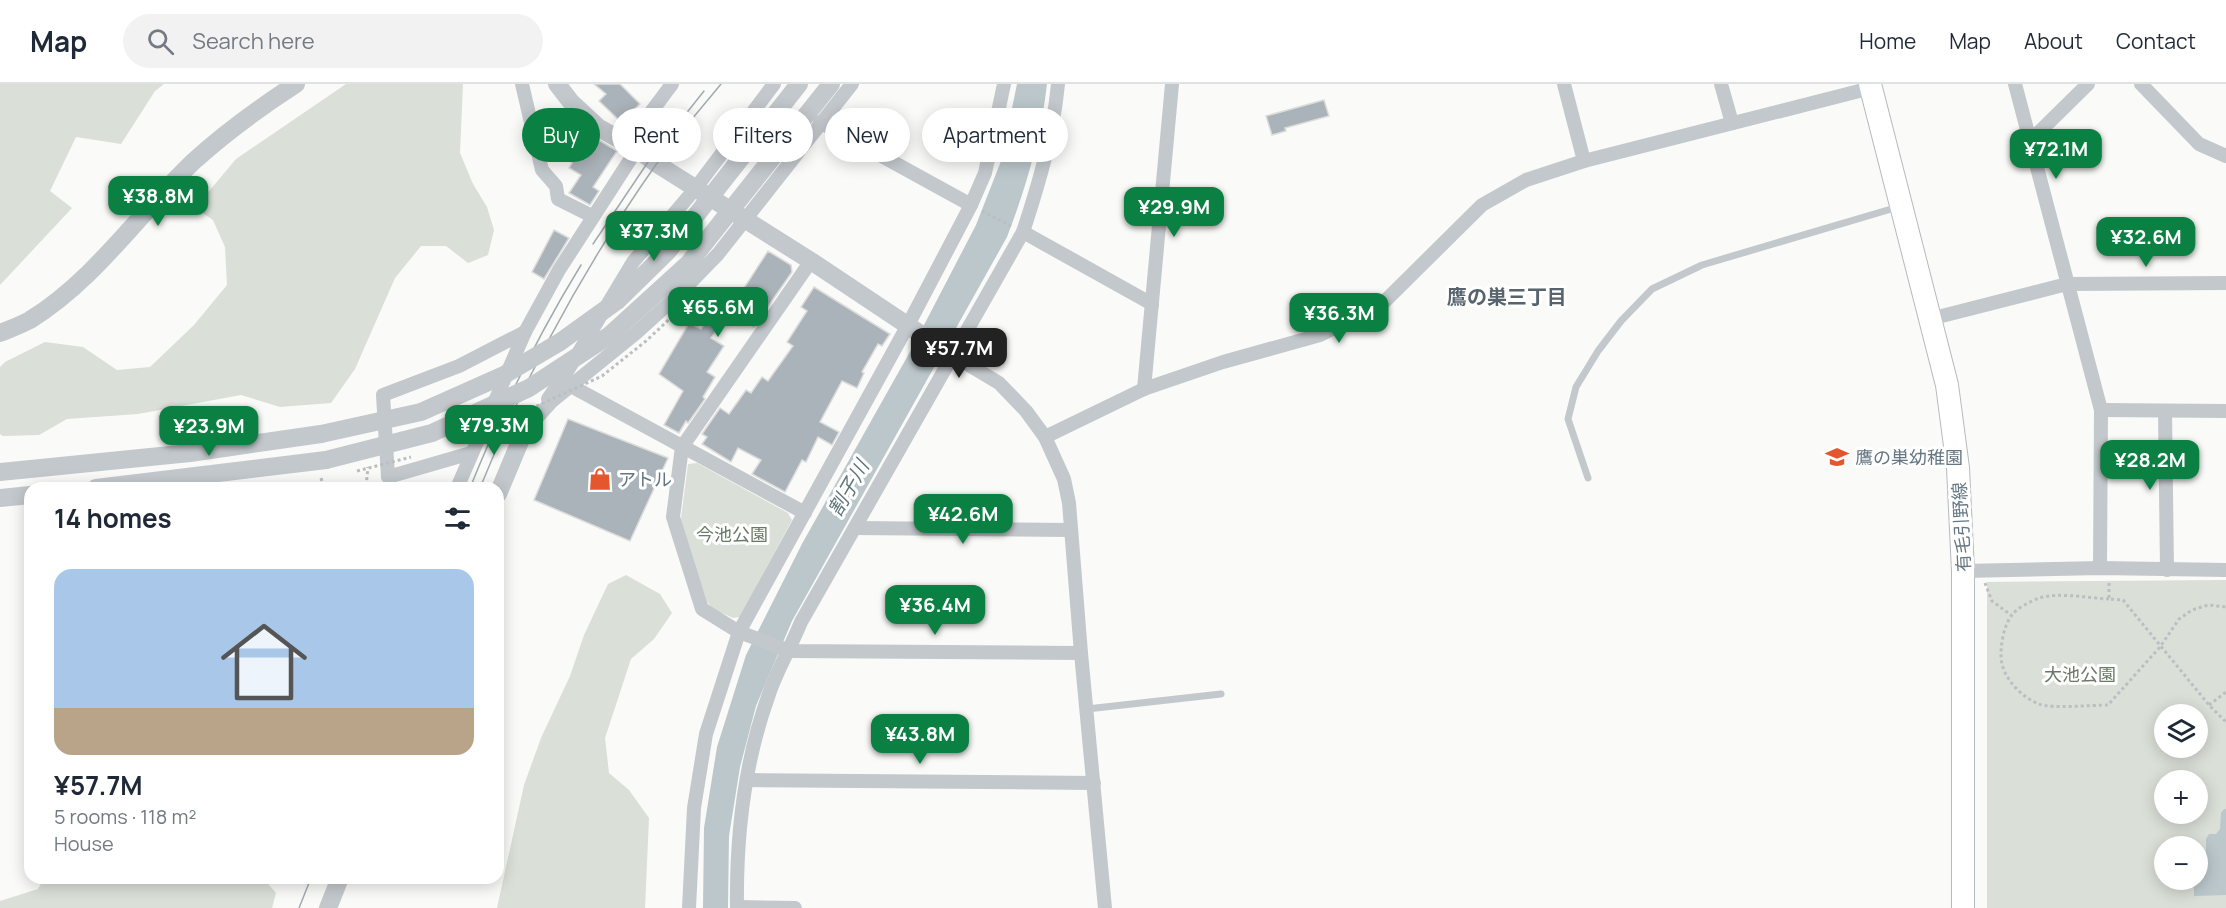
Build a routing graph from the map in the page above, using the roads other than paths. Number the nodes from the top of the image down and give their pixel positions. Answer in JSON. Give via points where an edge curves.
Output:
{"nodes":[{"id":1,"x":296,"y":84,"type":"edge"},
{"id":2,"x":522,"y":84,"type":"edge"},
{"id":3,"x":557,"y":84,"type":"edge"},
{"id":4,"x":672,"y":84,"type":"edge"},
{"id":5,"x":774,"y":84,"type":"edge"},
{"id":6,"x":799,"y":84,"type":"edge"},
{"id":7,"x":831,"y":84,"type":"edge"},
{"id":8,"x":852,"y":84,"type":"edge"},
{"id":9,"x":1004,"y":84,"type":"edge"},
{"id":10,"x":1058,"y":84,"type":"edge"},
{"id":11,"x":1172,"y":84,"type":"edge"},
{"id":12,"x":1564,"y":84,"type":"edge"},
{"id":13,"x":1721,"y":84,"type":"edge"},
{"id":14,"x":2015,"y":84,"type":"edge"},
{"id":15,"x":2088,"y":84,"type":"edge"},
{"id":16,"x":2141,"y":84,"type":"edge"},
{"id":17,"x":1872,"y":85,"type":"edge"},
{"id":18,"x":657,"y":108,"type":"edge"},
{"id":19,"x":820,"y":122,"type":"junction"},
{"id":20,"x":1731,"y":123,"type":"junction"},
{"id":21,"x":612,"y":135,"type":"edge"},
{"id":22,"x":2030,"y":141,"type":"junction"},
{"id":23,"x":2226,"y":156,"type":"edge"},
{"id":24,"x":1584,"y":161,"type":"junction"},
{"id":25,"x":623,"y":162,"type":"edge"},
{"id":26,"x":654,"y":162,"type":"edge"},
{"id":27,"x":695,"y":189,"type":"junction"},
{"id":28,"x":974,"y":207,"type":"junction"},
{"id":29,"x":1900,"y":207,"type":"junction"},
{"id":30,"x":592,"y":216,"type":"junction"},
{"id":31,"x":746,"y":220,"type":"junction"},
{"id":32,"x":1019,"y":230,"type":"junction"},
{"id":33,"x":811,"y":261,"type":"junction"},
{"id":34,"x":2226,"y":283,"type":"edge"},
{"id":35,"x":2067,"y":284,"type":"junction"},
{"id":36,"x":1152,"y":304,"type":"junction"},
{"id":37,"x":1930,"y":319,"type":"junction"},
{"id":38,"x":911,"y":327,"type":"junction"},
{"id":39,"x":0,"y":333,"type":"edge"},
{"id":40,"x":525,"y":333,"type":"junction"},
{"id":41,"x":951,"y":355,"type":"junction"},
{"id":42,"x":571,"y":386,"type":"junction"},
{"id":43,"x":1144,"y":389,"type":"junction"},
{"id":44,"x":2101,"y":410,"type":"junction"},
{"id":45,"x":2165,"y":411,"type":"junction"},
{"id":46,"x":2226,"y":411,"type":"edge"},
{"id":47,"x":524,"y":432,"type":"junction"},
{"id":48,"x":1045,"y":437,"type":"junction"},
{"id":49,"x":682,"y":447,"type":"junction"},
{"id":50,"x":471,"y":453,"type":"junction"},
{"id":51,"x":0,"y":472,"type":"edge"},
{"id":52,"x":1588,"y":478,"type":"dead end"},
{"id":53,"x":168,"y":482,"type":"edge"},
{"id":54,"x":459,"y":482,"type":"edge"},
{"id":55,"x":503,"y":482,"type":"edge"},
{"id":56,"x":24,"y":496,"type":"edge"},
{"id":57,"x":0,"y":498,"type":"edge"},
{"id":58,"x":805,"y":513,"type":"junction"},
{"id":59,"x":855,"y":528,"type":"junction"},
{"id":60,"x":1071,"y":530,"type":"junction"},
{"id":61,"x":2105,"y":569,"type":"junction"},
{"id":62,"x":1971,"y":570,"type":"junction"},
{"id":63,"x":2167,"y":570,"type":"junction"},
{"id":64,"x":2226,"y":570,"type":"edge"},
{"id":65,"x":742,"y":633,"type":"junction"},
{"id":66,"x":787,"y":650,"type":"junction"},
{"id":67,"x":1081,"y":653,"type":"junction"},
{"id":68,"x":1221,"y":694,"type":"dead end"},
{"id":69,"x":1087,"y":709,"type":"junction"},
{"id":70,"x":747,"y":780,"type":"junction"},
{"id":71,"x":1094,"y":783,"type":"junction"},
{"id":72,"x":338,"y":884,"type":"edge"},
{"id":73,"x":328,"y":908,"type":"edge"},
{"id":74,"x":689,"y":908,"type":"edge"},
{"id":75,"x":738,"y":908,"type":"edge"},
{"id":76,"x":795,"y":908,"type":"edge"},
{"id":77,"x":1105,"y":908,"type":"edge"},
{"id":78,"x":1963,"y":908,"type":"edge"}],
"edges":[{"from":1,"to":39,"type":"street","via":[[243,119],[193,163],[69,292],[28,321]]},
{"from":2,"to":30,"type":"street","via":[[542,170],[556,186],[558,199]]},
{"from":3,"to":21,"type":"street","via":[[571,102]]},
{"from":4,"to":18,"type":"street"},
{"from":5,"to":27,"type":"street"},
{"from":6,"to":51,"type":"street","bridge":true,"via":[[668,251],[617,300],[560,342],[504,375],[421,412],[321,434],[190,453]]},
{"from":7,"to":53,"type":"street","bridge":true,"via":[[688,264],[610,335],[529,388],[432,433],[323,469]]},
{"from":8,"to":19,"type":"street"},
{"from":9,"to":28,"type":"street"},
{"from":10,"to":32,"type":"street","via":[[1043,170]]},
{"from":11,"to":36,"type":"street"},
{"from":12,"to":24,"type":"street"},
{"from":13,"to":20,"type":"street"},
{"from":14,"to":22,"type":"street"},
{"from":15,"to":22,"type":"street"},
{"from":16,"to":23,"type":"street","via":[[2199,144]]},
{"from":17,"to":20,"type":"street"},
{"from":17,"to":29,"type":"main road","name":"有毛引野線"},
{"from":19,"to":28,"type":"street"},
{"from":19,"to":31,"type":"street"},
{"from":20,"to":24,"type":"street"},
{"from":22,"to":35,"type":"street"},
{"from":24,"to":43,"type":"street","via":[[1526,180],[1482,205],[1380,306],[1320,335]]},
{"from":25,"to":30,"type":"street"},
{"from":26,"to":27,"type":"street"},
{"from":27,"to":31,"type":"street"},
{"from":27,"to":47,"type":"street","via":[[633,262],[568,370]]},
{"from":28,"to":38,"type":"street"},
{"from":29,"to":37,"type":"main road","name":"有毛引野線"},
{"from":29,"to":52,"type":"lane","via":[[1702,265],[1652,289],[1621,321],[1576,387],[1569,419]]},
{"from":30,"to":40,"type":"street"},
{"from":31,"to":33,"type":"street"},
{"from":31,"to":42,"type":"street","via":[[678,295]]},
{"from":32,"to":36,"type":"street"},
{"from":32,"to":41,"type":"street"},
{"from":33,"to":38,"type":"street"},
{"from":33,"to":49,"type":"street"},
{"from":34,"to":35,"type":"street"},
{"from":35,"to":37,"type":"street"},
{"from":35,"to":44,"type":"street"},
{"from":36,"to":43,"type":"street"},
{"from":37,"to":62,"type":"main road","name":"有毛引野線","via":[[1947,385]]},
{"from":38,"to":41,"type":"street"},
{"from":38,"to":58,"type":"street"},
{"from":40,"to":50,"type":"street"},
{"from":40,"to":50,"type":"street","via":[[459,366],[383,394],[388,477]]},
{"from":41,"to":48,"type":"street","via":[[999,383]]},
{"from":41,"to":59,"type":"street"},
{"from":42,"to":47,"type":"street"},
{"from":42,"to":49,"type":"street"},
{"from":43,"to":48,"type":"street"},
{"from":44,"to":45,"type":"street"},
{"from":44,"to":61,"type":"street"},
{"from":45,"to":46,"type":"street"},
{"from":45,"to":63,"type":"street"},
{"from":47,"to":55,"type":"street"},
{"from":48,"to":60,"type":"street","via":[[1064,479]]},
{"from":49,"to":58,"type":"street"},
{"from":49,"to":65,"type":"street","via":[[673,517],[680,546],[702,609]]},
{"from":50,"to":54,"type":"street"},
{"from":56,"to":57,"type":"street"},
{"from":58,"to":65,"type":"street"},
{"from":59,"to":60,"type":"street"},
{"from":59,"to":66,"type":"street"},
{"from":60,"to":67,"type":"street"},
{"from":61,"to":62,"type":"street"},
{"from":61,"to":63,"type":"street"},
{"from":62,"to":78,"type":"main road","name":"有毛引野線"},
{"from":63,"to":64,"type":"street"},
{"from":65,"to":66,"type":"street"},
{"from":65,"to":74,"type":"street","via":[[706,734],[694,808]]},
{"from":66,"to":67,"type":"street"},
{"from":66,"to":70,"type":"street","via":[[769,693]]},
{"from":67,"to":69,"type":"street"},
{"from":68,"to":69,"type":"lane"},
{"from":69,"to":71,"type":"street"},
{"from":70,"to":71,"type":"street"},
{"from":70,"to":75,"type":"street","via":[[736,867]]},
{"from":71,"to":77,"type":"street"},
{"from":72,"to":73,"type":"street"},
{"from":75,"to":76,"type":"street"}]}
